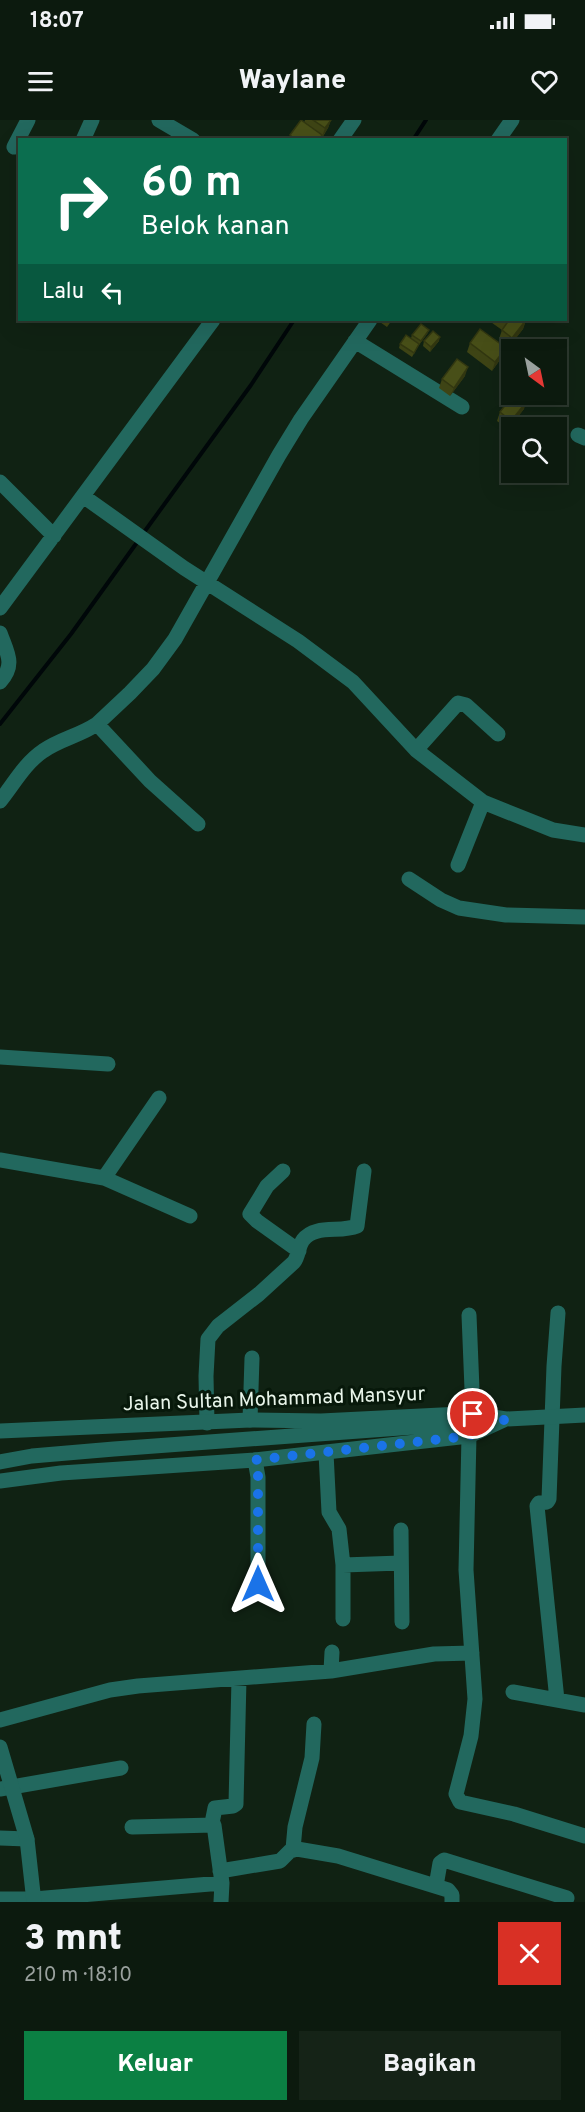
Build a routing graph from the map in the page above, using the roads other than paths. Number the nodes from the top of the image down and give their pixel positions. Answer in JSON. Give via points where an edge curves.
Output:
{"nodes":[{"id":1,"x":28,"y":120,"type":"edge"},
{"id":2,"x":92,"y":120,"type":"edge"},
{"id":3,"x":354,"y":120,"type":"edge"},
{"id":4,"x":512,"y":120,"type":"edge"},
{"id":5,"x":162,"y":121,"type":"edge"},
{"id":6,"x":84,"y":138,"type":"edge"},
{"id":7,"x":191,"y":138,"type":"edge"},
{"id":8,"x":341,"y":138,"type":"edge"},
{"id":9,"x":499,"y":138,"type":"edge"},
{"id":10,"x":11,"y":146,"type":"edge"},
{"id":11,"x":212,"y":321,"type":"edge"},
{"id":12,"x":369,"y":321,"type":"edge"},
{"id":13,"x":355,"y":341,"type":"junction"},
{"id":14,"x":462,"y":407,"type":"dead end"},
{"id":15,"x":0,"y":482,"type":"edge"},
{"id":16,"x":83,"y":496,"type":"junction"},
{"id":17,"x":54,"y":536,"type":"junction"},
{"id":18,"x":206,"y":583,"type":"junction"},
{"id":19,"x":0,"y":608,"type":"edge"},
{"id":20,"x":0,"y":633,"type":"edge"},
{"id":21,"x":0,"y":682,"type":"edge"},
{"id":22,"x":97,"y":724,"type":"junction"},
{"id":23,"x":498,"y":734,"type":"dead end"},
{"id":24,"x":416,"y":750,"type":"junction"},
{"id":25,"x":0,"y":801,"type":"edge"},
{"id":26,"x":483,"y":802,"type":"junction"},
{"id":27,"x":198,"y":824,"type":"dead end"},
{"id":28,"x":585,"y":835,"type":"edge"},
{"id":29,"x":458,"y":865,"type":"dead end"},
{"id":30,"x":409,"y":879,"type":"dead end"},
{"id":31,"x":585,"y":917,"type":"edge"},
{"id":32,"x":0,"y":1057,"type":"edge"},
{"id":33,"x":108,"y":1064,"type":"dead end"},
{"id":34,"x":159,"y":1098,"type":"dead end"},
{"id":35,"x":0,"y":1160,"type":"edge"},
{"id":36,"x":283,"y":1171,"type":"dead end"},
{"id":37,"x":364,"y":1171,"type":"dead end"},
{"id":38,"x":104,"y":1178,"type":"junction"},
{"id":39,"x":190,"y":1216,"type":"dead end"},
{"id":40,"x":299,"y":1251,"type":"junction"},
{"id":41,"x":558,"y":1313,"type":"dead end"},
{"id":42,"x":469,"y":1315,"type":"dead end"},
{"id":43,"x":252,"y":1358,"type":"dead end"},
{"id":44,"x":473,"y":1414,"type":"junction"},
{"id":45,"x":585,"y":1415,"type":"edge"},
{"id":46,"x":552,"y":1418,"type":"junction"},
{"id":47,"x":506,"y":1419,"type":"junction"},
{"id":48,"x":250,"y":1420,"type":"junction"},
{"id":49,"x":207,"y":1423,"type":"junction"},
{"id":50,"x":0,"y":1431,"type":"edge"},
{"id":51,"x":469,"y":1436,"type":"junction"},
{"id":52,"x":326,"y":1453,"type":"junction"},
{"id":53,"x":255,"y":1460,"type":"junction"},
{"id":54,"x":0,"y":1462,"type":"edge"},
{"id":55,"x":0,"y":1481,"type":"edge"},
{"id":56,"x":400,"y":1530,"type":"dead end"},
{"id":57,"x":401,"y":1563,"type":"junction"},
{"id":58,"x":343,"y":1565,"type":"junction"},
{"id":59,"x":258,"y":1584,"type":"dead end"},
{"id":60,"x":344,"y":1619,"type":"dead end"},
{"id":61,"x":402,"y":1622,"type":"dead end"},
{"id":62,"x":332,"y":1652,"type":"dead end"},
{"id":63,"x":472,"y":1653,"type":"junction"},
{"id":64,"x":331,"y":1671,"type":"junction"},
{"id":65,"x":239,"y":1679,"type":"junction"},
{"id":66,"x":513,"y":1692,"type":"dead end"},
{"id":67,"x":557,"y":1700,"type":"junction"},
{"id":68,"x":585,"y":1705,"type":"edge"},
{"id":69,"x":0,"y":1720,"type":"edge"},
{"id":70,"x":314,"y":1724,"type":"dead end"},
{"id":71,"x":0,"y":1747,"type":"edge"},
{"id":72,"x":121,"y":1768,"type":"dead end"},
{"id":73,"x":7,"y":1789,"type":"edge"},
{"id":74,"x":212,"y":1824,"type":"junction"},
{"id":75,"x":132,"y":1827,"type":"dead end"},
{"id":76,"x":585,"y":1836,"type":"edge"},
{"id":77,"x":0,"y":1838,"type":"edge"},
{"id":78,"x":27,"y":1839,"type":"junction"},
{"id":79,"x":293,"y":1849,"type":"junction"},
{"id":80,"x":221,"y":1877,"type":"junction"},
{"id":81,"x":436,"y":1886,"type":"junction"},
{"id":82,"x":567,"y":1898,"type":"dead end"},
{"id":83,"x":0,"y":1899,"type":"edge"},
{"id":84,"x":34,"y":1900,"type":"edge"},
{"id":85,"x":222,"y":1902,"type":"edge"},
{"id":86,"x":452,"y":1902,"type":"edge"}],
"edges":[{"from":1,"to":10,"type":"street"},
{"from":2,"to":6,"type":"street"},
{"from":3,"to":8,"type":"street"},
{"from":4,"to":9,"type":"street"},
{"from":5,"to":7,"type":"street"},
{"from":11,"to":16,"type":"street"},
{"from":12,"to":13,"type":"street"},
{"from":13,"to":14,"type":"street"},
{"from":13,"to":18,"type":"street","via":[[301,419]]},
{"from":15,"to":17,"type":"street"},
{"from":16,"to":17,"type":"street"},
{"from":16,"to":18,"type":"street"},
{"from":17,"to":19,"type":"street"},
{"from":18,"to":22,"type":"street","via":[[175,639],[135,688]]},
{"from":18,"to":24,"type":"street","via":[[298,641],[353,682]]},
{"from":20,"to":21,"type":"street","via":[[10,666]]},
{"from":22,"to":25,"type":"street","via":[[41,752]]},
{"from":22,"to":27,"type":"street","via":[[150,781]]},
{"from":23,"to":24,"type":"street","via":[[466,705],[458,703]]},
{"from":24,"to":26,"type":"street"},
{"from":26,"to":28,"type":"street","via":[[553,830]]},
{"from":26,"to":29,"type":"street"},
{"from":30,"to":31,"type":"street","via":[[459,908],[506,915]]},
{"from":32,"to":33,"type":"street"},
{"from":34,"to":38,"type":"street"},
{"from":35,"to":38,"type":"street"},
{"from":36,"to":40,"type":"street","via":[[267,1186],[250,1214]]},
{"from":37,"to":40,"type":"street","via":[[357,1226],[316,1231],[301,1242]]},
{"from":38,"to":39,"type":"street"},
{"from":40,"to":49,"type":"street","via":[[294,1262],[218,1326],[208,1339]]},
{"from":41,"to":46,"type":"street"},
{"from":42,"to":44,"type":"street"},
{"from":43,"to":48,"type":"street"},
{"from":44,"to":47,"type":"street","name":"Jalan Sultan Mohammad Mansyur"},
{"from":44,"to":48,"type":"street","name":"Jalan Sultan Mohammad Mansyur"},
{"from":45,"to":46,"type":"street","name":"Jalan Sultan Mohammad Mansyur"},
{"from":46,"to":47,"type":"street","name":"Jalan Sultan Mohammad Mansyur"},
{"from":46,"to":67,"type":"street","via":[[549,1499],[537,1506]]},
{"from":47,"to":51,"type":"street"},
{"from":47,"to":54,"type":"street","via":[[114,1449]]},
{"from":48,"to":49,"type":"street","name":"Jalan Sultan Mohammad Mansyur"},
{"from":49,"to":50,"type":"street","name":"Jalan Sultan Mohammad Mansyur"},
{"from":51,"to":52,"type":"street"},
{"from":51,"to":63,"type":"street","via":[[466,1570]]},
{"from":52,"to":53,"type":"street"},
{"from":52,"to":58,"type":"street","via":[[329,1512],[339,1529]]},
{"from":53,"to":55,"type":"street"},
{"from":53,"to":59,"type":"street"},
{"from":56,"to":57,"type":"street"},
{"from":57,"to":58,"type":"street"},
{"from":57,"to":61,"type":"street"},
{"from":58,"to":60,"type":"street"},
{"from":62,"to":64,"type":"street"},
{"from":63,"to":64,"type":"street","via":[[434,1654]]},
{"from":63,"to":76,"type":"street","via":[[476,1700],[456,1794],[458,1800]]},
{"from":64,"to":65,"type":"street"},
{"from":65,"to":69,"type":"street","via":[[110,1690]]},
{"from":65,"to":74,"type":"street","via":[[236,1804],[215,1808]]},
{"from":66,"to":67,"type":"street"},
{"from":67,"to":68,"type":"street"},
{"from":70,"to":79,"type":"street","via":[[312,1758]]},
{"from":71,"to":73,"type":"street"},
{"from":72,"to":73,"type":"street"},
{"from":73,"to":78,"type":"street"},
{"from":74,"to":75,"type":"street"},
{"from":74,"to":80,"type":"street","via":[[216,1829]]},
{"from":77,"to":78,"type":"street"},
{"from":78,"to":84,"type":"street"},
{"from":79,"to":80,"type":"street","via":[[280,1861]]},
{"from":79,"to":81,"type":"street","via":[[338,1856]]},
{"from":80,"to":84,"type":"street"},
{"from":80,"to":85,"type":"street"},
{"from":81,"to":82,"type":"street","via":[[444,1860]]},
{"from":81,"to":86,"type":"street","via":[[451,1892]]},
{"from":83,"to":84,"type":"street"}]}
